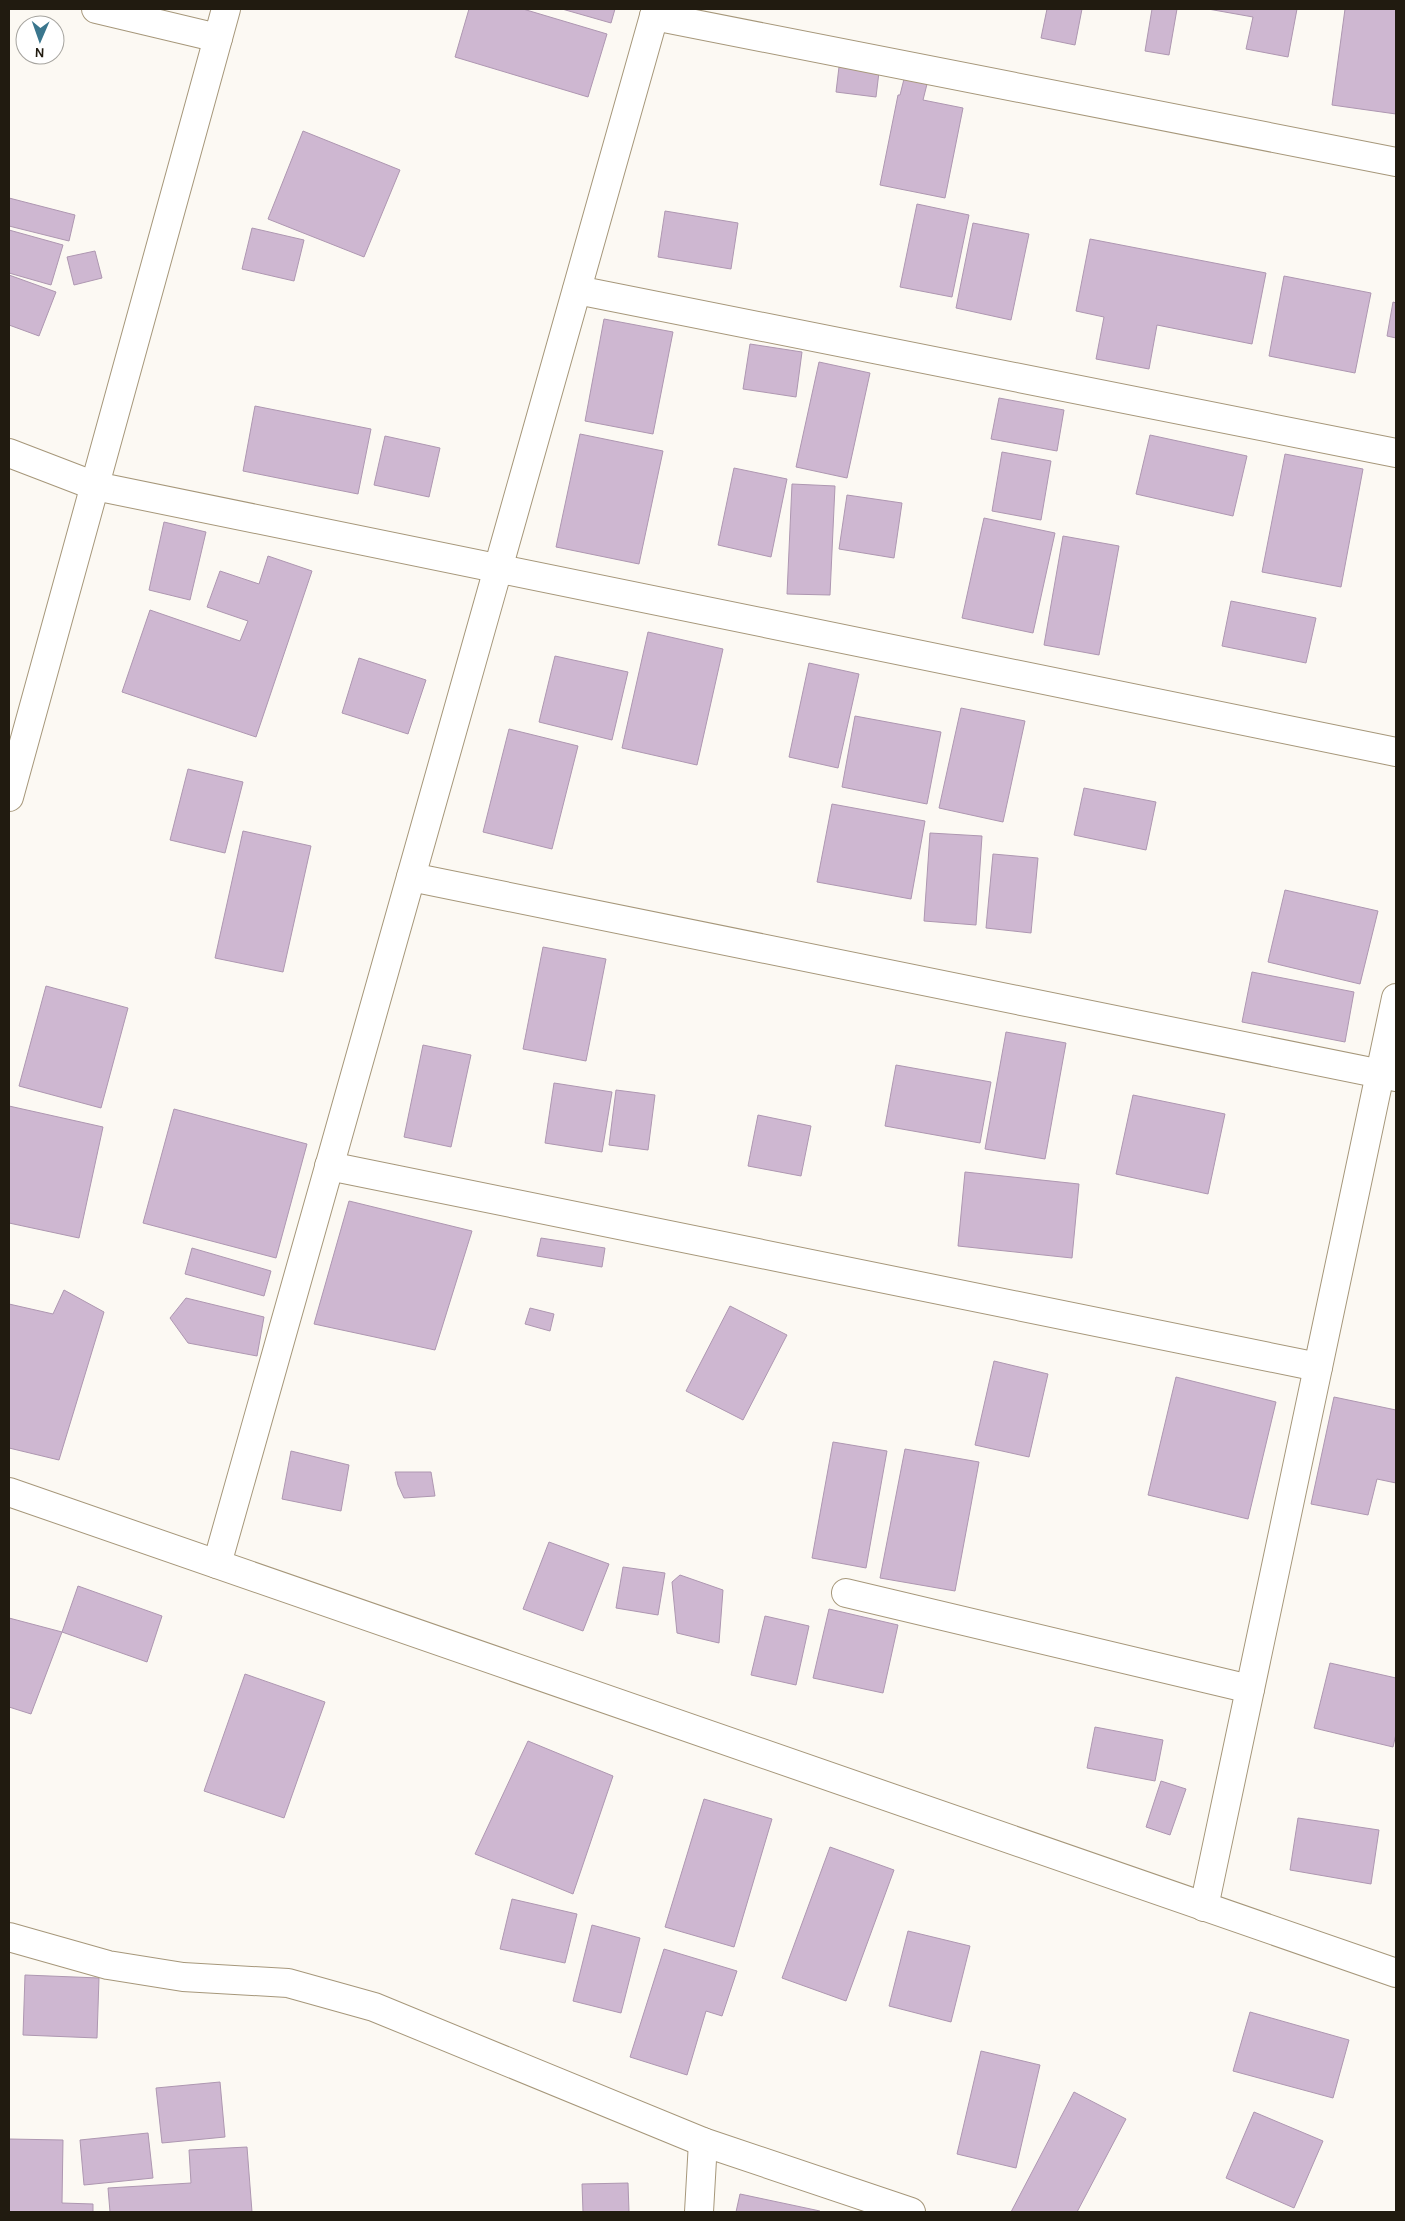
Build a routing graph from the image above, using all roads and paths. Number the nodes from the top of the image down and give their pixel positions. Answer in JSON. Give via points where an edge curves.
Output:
{"nodes":[{"id":1,"x":96,"y":9,"type":"edge"},
{"id":2,"x":226,"y":9,"type":"edge"},
{"id":3,"x":655,"y":12,"type":"edge"},
{"id":4,"x":218,"y":38,"type":"junction"},
{"id":5,"x":1396,"y":162,"type":"edge"},
{"id":6,"x":577,"y":290,"type":"junction"},
{"id":7,"x":9,"y":453,"type":"edge"},
{"id":8,"x":1396,"y":453,"type":"edge"},
{"id":9,"x":95,"y":486,"type":"junction"},
{"id":10,"x":498,"y":568,"type":"junction"},
{"id":11,"x":1396,"y":752,"type":"edge"},
{"id":12,"x":9,"y":797,"type":"edge"},
{"id":13,"x":410,"y":877,"type":"junction"},
{"id":14,"x":1396,"y":998,"type":"edge"},
{"id":15,"x":1388,"y":1075,"type":"edge"},
{"id":16,"x":329,"y":1166,"type":"junction"},
{"id":17,"x":1318,"y":1367,"type":"junction"},
{"id":18,"x":9,"y":1492,"type":"edge"},
{"id":19,"x":217,"y":1564,"type":"junction"},
{"id":20,"x":846,"y":1593,"type":"dead end"},
{"id":21,"x":1250,"y":1689,"type":"junction"},
{"id":22,"x":1204,"y":1908,"type":"junction"},
{"id":23,"x":9,"y":1937,"type":"edge"},
{"id":24,"x":1396,"y":1974,"type":"edge"},
{"id":25,"x":703,"y":2142,"type":"junction"},
{"id":26,"x":699,"y":2212,"type":"edge"},
{"id":27,"x":911,"y":2212,"type":"edge"}],
"edges":[{"from":1,"to":4,"type":"street"},
{"from":2,"to":4,"type":"street"},
{"from":3,"to":5,"type":"street"},
{"from":3,"to":6,"type":"street"},
{"from":4,"to":9,"type":"street"},
{"from":6,"to":8,"type":"street"},
{"from":6,"to":10,"type":"street"},
{"from":7,"to":9,"type":"street"},
{"from":9,"to":10,"type":"street"},
{"from":9,"to":12,"type":"street"},
{"from":10,"to":11,"type":"street"},
{"from":10,"to":13,"type":"street"},
{"from":13,"to":15,"type":"street"},
{"from":13,"to":16,"type":"street"},
{"from":14,"to":15,"type":"street"},
{"from":15,"to":17,"type":"street"},
{"from":16,"to":17,"type":"street"},
{"from":16,"to":19,"type":"street"},
{"from":17,"to":21,"type":"street"},
{"from":18,"to":19,"type":"street"},
{"from":19,"to":22,"type":"street"},
{"from":20,"to":21,"type":"street"},
{"from":21,"to":22,"type":"street"},
{"from":22,"to":24,"type":"street"},
{"from":23,"to":25,"type":"street","via":[[108,1965],[184,1977],[288,1983],[374,2007]]},
{"from":25,"to":26,"type":"street"},
{"from":25,"to":27,"type":"street"}]}
